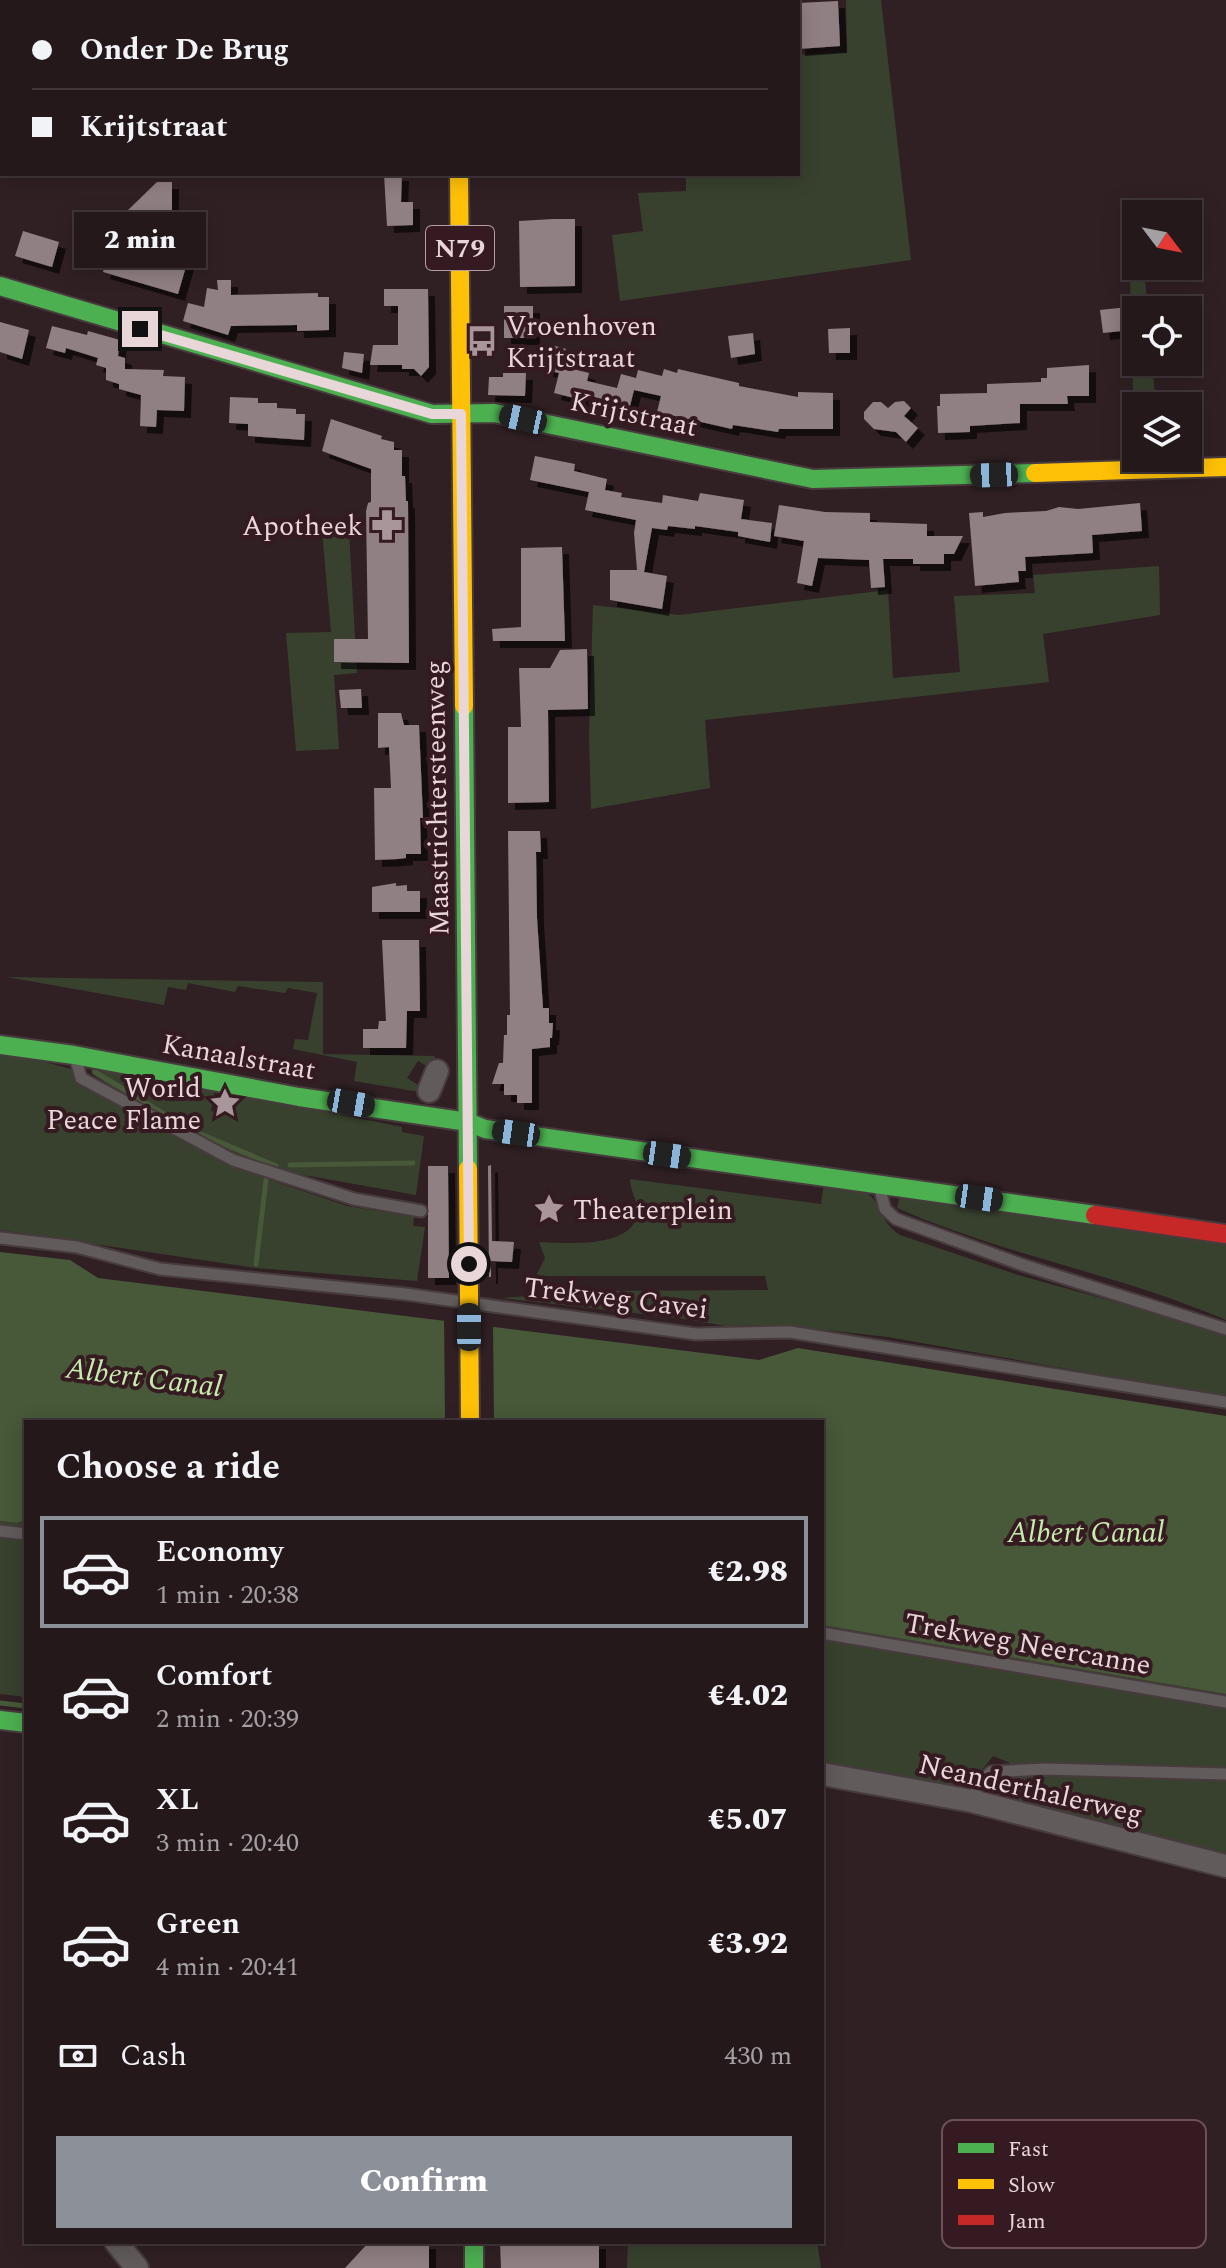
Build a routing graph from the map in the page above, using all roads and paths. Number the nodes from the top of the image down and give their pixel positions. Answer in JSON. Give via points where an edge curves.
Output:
{"nodes":[{"id":1,"x":459,"y":176,"type":"edge"},
{"id":2,"x":0,"y":286,"type":"edge"},
{"id":3,"x":461,"y":414,"type":"junction"},
{"id":4,"x":1226,"y":467,"type":"edge"},
{"id":5,"x":0,"y":1045,"type":"edge"},
{"id":6,"x":74,"y":1055,"type":"junction"},
{"id":7,"x":468,"y":1122,"type":"junction"},
{"id":8,"x":878,"y":1184,"type":"junction"},
{"id":9,"x":421,"y":1211,"type":"dead end"},
{"id":10,"x":1226,"y":1234,"type":"edge"},
{"id":11,"x":0,"y":1238,"type":"edge"},
{"id":12,"x":1226,"y":1329,"type":"edge"},
{"id":13,"x":1226,"y":1402,"type":"edge"},
{"id":14,"x":470,"y":1420,"type":"edge"},
{"id":15,"x":0,"y":1531,"type":"edge"},
{"id":16,"x":24,"y":1534,"type":"edge"},
{"id":17,"x":824,"y":1633,"type":"edge"},
{"id":18,"x":1226,"y":1702,"type":"edge"},
{"id":19,"x":0,"y":1720,"type":"edge"},
{"id":20,"x":24,"y":1723,"type":"edge"},
{"id":21,"x":824,"y":1774,"type":"edge"},
{"id":22,"x":1226,"y":1774,"type":"edge"},
{"id":23,"x":972,"y":1801,"type":"junction"},
{"id":24,"x":1226,"y":1866,"type":"edge"},
{"id":25,"x":118,"y":2244,"type":"edge"},
{"id":26,"x":474,"y":2244,"type":"edge"},
{"id":27,"x":137,"y":2268,"type":"edge"},
{"id":28,"x":474,"y":2268,"type":"edge"}],
"edges":[{"from":1,"to":3,"type":"street","name":"Maastrichtersteenweg","number":"N79"},
{"from":2,"to":3,"type":"street","name":"Krijtstraat","via":[[432,414]]},
{"from":3,"to":4,"type":"street","name":"Krijtstraat","via":[[494,413],[813,479]]},
{"from":3,"to":7,"type":"street","name":"Maastrichtersteenweg","number":"N79"},
{"from":5,"to":6,"type":"street","name":"Kanaalstraat"},
{"from":6,"to":7,"type":"street","name":"Kanaalstraat"},
{"from":6,"to":9,"type":"lane","via":[[81,1078],[233,1160],[354,1199]]},
{"from":7,"to":8,"type":"street","name":"Kanaalstraat","via":[[485,1129]]},
{"from":7,"to":14,"type":"street","name":"Maastrichtersteenweg","number":"N79","bridge":true},
{"from":8,"to":10,"type":"street","name":"Kanaalstraat"},
{"from":8,"to":12,"type":"lane","via":[[885,1209],[896,1219]]},
{"from":11,"to":13,"type":"lane","name":"Trekweg Cavei","via":[[77,1247],[160,1269],[405,1294],[696,1334],[790,1332]]},
{"from":15,"to":16,"type":"lane"},
{"from":17,"to":18,"type":"lane","name":"Trekweg Neercanne"},
{"from":19,"to":20,"type":"street"},
{"from":21,"to":23,"type":"street","name":"Neanderthalerweg"},
{"from":22,"to":23,"type":"lane","via":[[991,1772]]},
{"from":23,"to":24,"type":"street","name":"Neanderthalerweg"},
{"from":25,"to":27,"type":"street"},
{"from":26,"to":28,"type":"street"}]}
